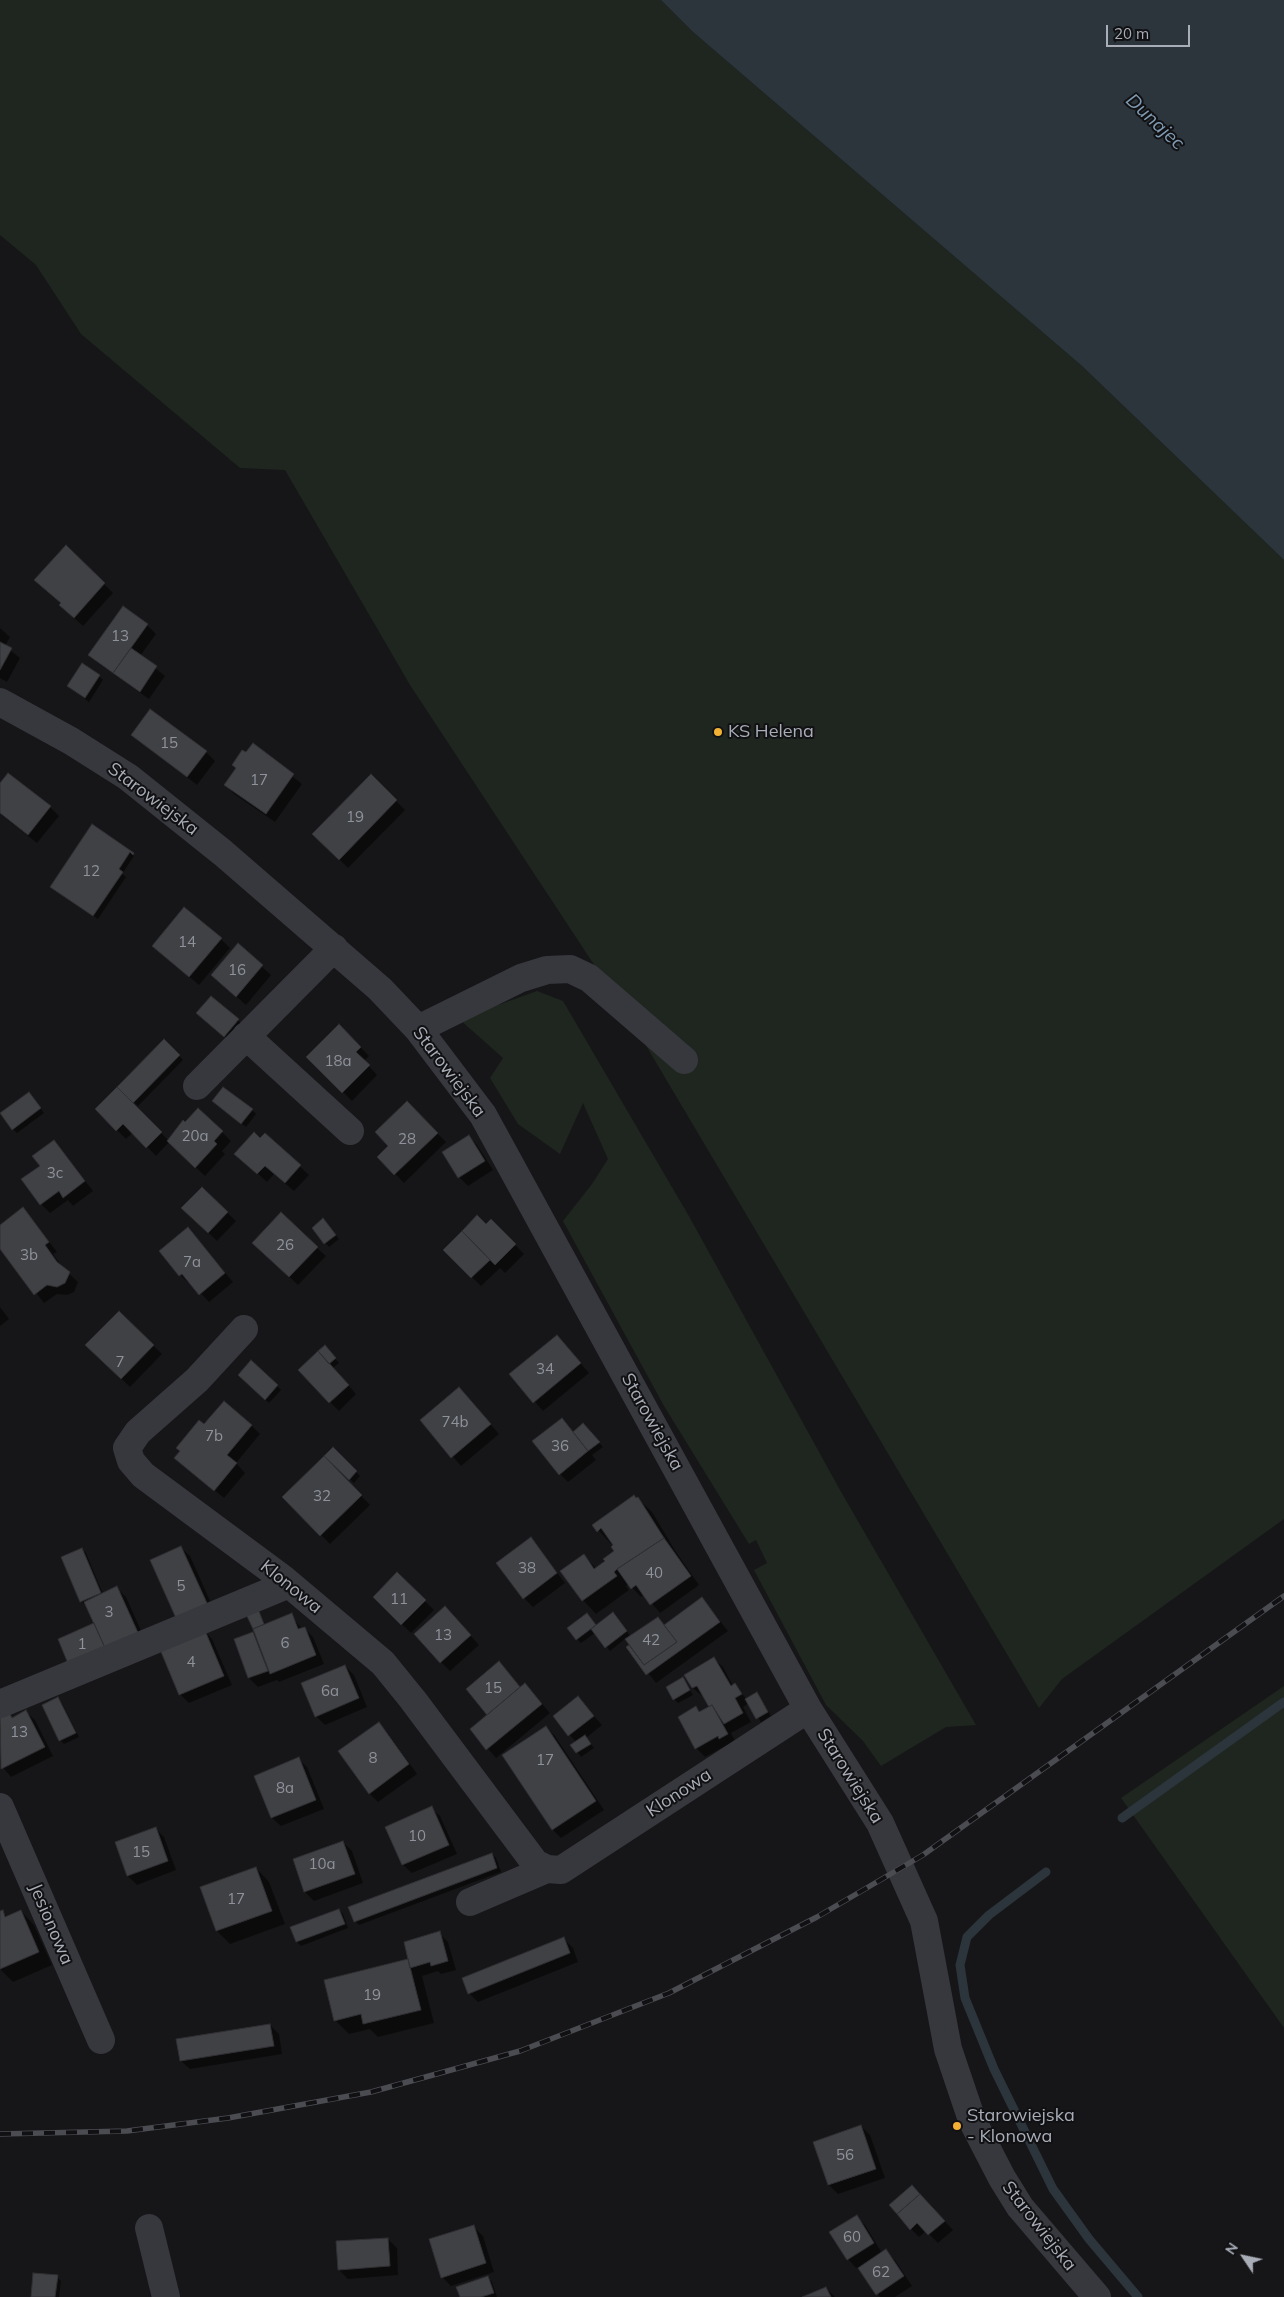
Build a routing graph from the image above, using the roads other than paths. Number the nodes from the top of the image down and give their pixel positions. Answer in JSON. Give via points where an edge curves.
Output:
{"nodes":[{"id":1,"x":0,"y":702,"type":"edge"},
{"id":2,"x":334,"y":948,"type":"junction"},
{"id":3,"x":418,"y":1029,"type":"junction"},
{"id":4,"x":246,"y":1036,"type":"junction"},
{"id":5,"x":684,"y":1060,"type":"dead end"},
{"id":6,"x":197,"y":1086,"type":"dead end"},
{"id":7,"x":350,"y":1130,"type":"dead end"},
{"id":8,"x":244,"y":1329,"type":"dead end"},
{"id":9,"x":289,"y":1584,"type":"junction"},
{"id":10,"x":0,"y":1704,"type":"edge"},
{"id":11,"x":808,"y":1709,"type":"junction"},
{"id":12,"x":0,"y":1807,"type":"edge"},
{"id":13,"x":548,"y":1869,"type":"junction"},
{"id":14,"x":470,"y":1902,"type":"dead end"},
{"id":15,"x":101,"y":2040,"type":"dead end"},
{"id":16,"x":149,"y":2228,"type":"dead end"},
{"id":17,"x":166,"y":2297,"type":"edge"},
{"id":18,"x":1097,"y":2297,"type":"edge"}],
"edges":[{"from":1,"to":2,"type":"street","name":"Starowiejska","via":[[128,777]]},
{"from":2,"to":3,"type":"street","name":"Starowiejska"},
{"from":2,"to":4,"type":"street"},
{"from":3,"to":5,"type":"street","via":[[521,978],[547,970],[570,969],[589,978]]},
{"from":3,"to":11,"type":"street","name":"Starowiejska","via":[[483,1115]]},
{"from":4,"to":6,"type":"street"},
{"from":4,"to":7,"type":"street"},
{"from":8,"to":9,"type":"street","name":"Klonowa","via":[[197,1380],[138,1432],[127,1448],[131,1461],[143,1475]]},
{"from":9,"to":10,"type":"street"},
{"from":9,"to":13,"type":"street","name":"Klonowa","via":[[383,1663],[524,1850],[535,1863]]},
{"from":11,"to":13,"type":"street","name":"Klonowa","via":[[561,1870]]},
{"from":11,"to":18,"type":"street","name":"Starowiejska","via":[[880,1823],[924,1921],[948,2049],[972,2120],[1020,2207]]},
{"from":12,"to":15,"type":"street","name":"Jesionowa"},
{"from":13,"to":14,"type":"street","name":"Klonowa"},
{"from":16,"to":17,"type":"street"}]}
